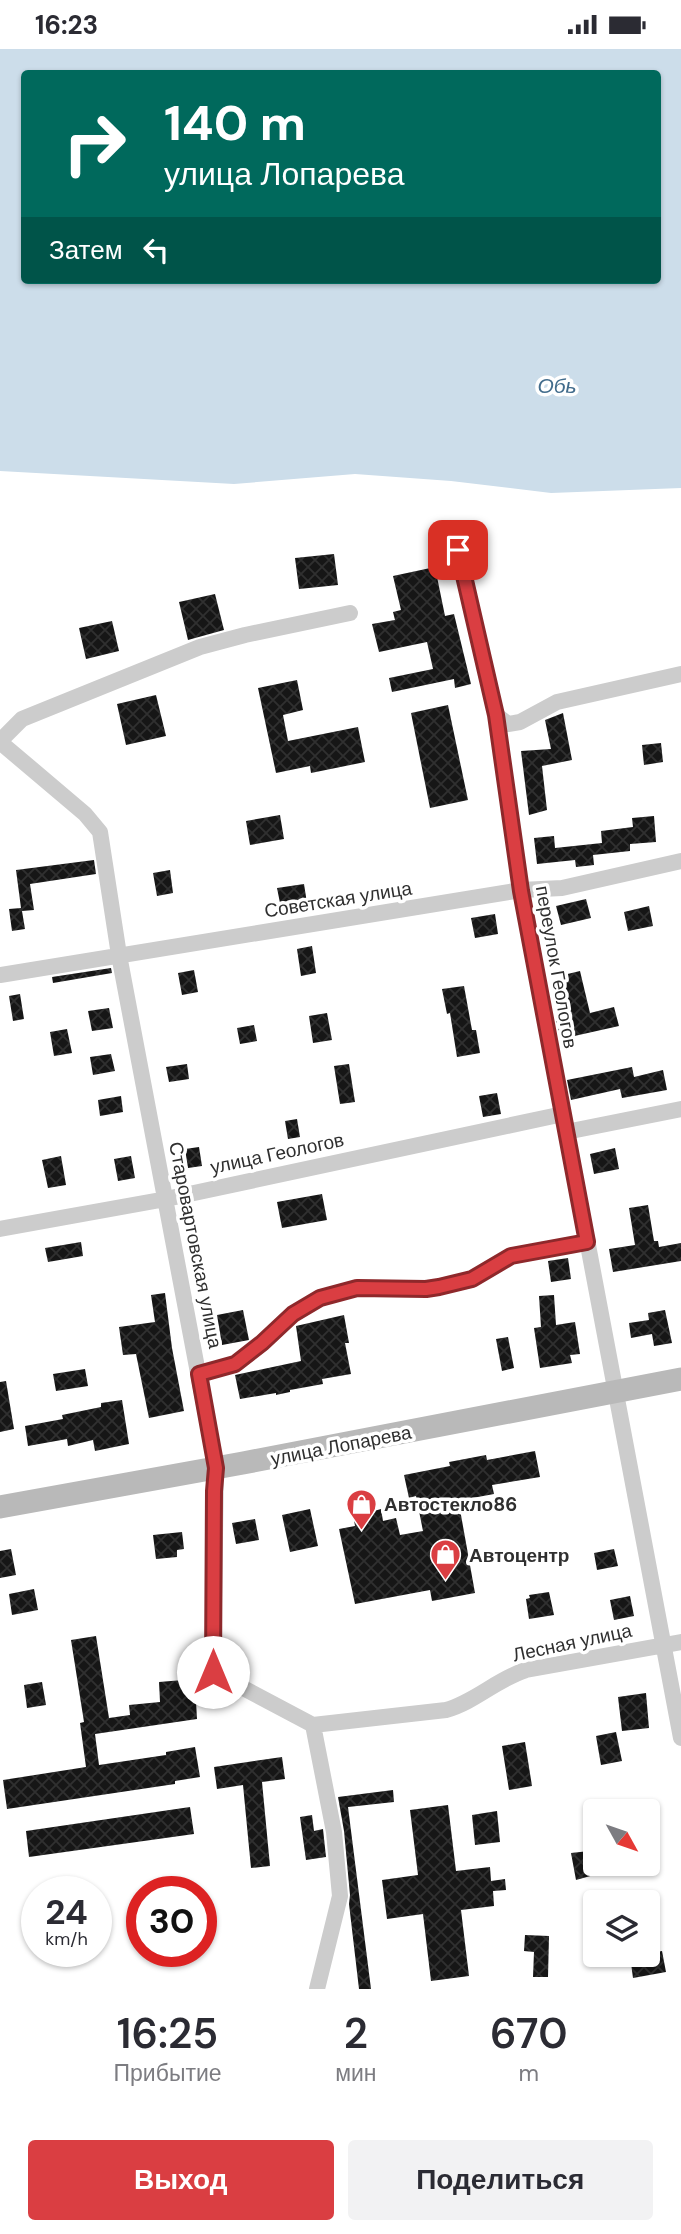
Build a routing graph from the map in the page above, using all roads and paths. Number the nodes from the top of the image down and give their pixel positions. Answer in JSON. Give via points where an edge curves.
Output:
{"nodes":[{"id":1,"x":458,"y":550,"type":"dead end"},
{"id":2,"x":350,"y":613,"type":"dead end"},
{"id":3,"x":681,"y":674,"type":"edge"},
{"id":4,"x":496,"y":715,"type":"junction"},
{"id":5,"x":0,"y":742,"type":"edge"},
{"id":6,"x":681,"y":861,"type":"edge"},
{"id":7,"x":521,"y":891,"type":"junction"},
{"id":8,"x":119,"y":955,"type":"junction"},
{"id":9,"x":0,"y":975,"type":"edge"},
{"id":10,"x":681,"y":1109,"type":"edge"},
{"id":11,"x":563,"y":1114,"type":"junction"},
{"id":12,"x":566,"y":1132,"type":"junction"},
{"id":13,"x":166,"y":1199,"type":"junction"},
{"id":14,"x":0,"y":1229,"type":"edge"},
{"id":15,"x":587,"y":1242,"type":"junction"},
{"id":16,"x":199,"y":1374,"type":"junction"},
{"id":17,"x":681,"y":1378,"type":"edge"},
{"id":18,"x":616,"y":1392,"type":"junction"},
{"id":19,"x":216,"y":1468,"type":"junction"},
{"id":20,"x":0,"y":1507,"type":"edge"},
{"id":21,"x":681,"y":1642,"type":"edge"},
{"id":22,"x":662,"y":1646,"type":"junction"},
{"id":23,"x":313,"y":1725,"type":"junction"},
{"id":24,"x":681,"y":1738,"type":"edge"},
{"id":25,"x":317,"y":1989,"type":"edge"}],
"edges":[{"from":1,"to":4,"type":"street","name":"переулок Геологов"},
{"from":2,"to":5,"type":"street","via":[[200,647],[22,719]]},
{"from":3,"to":4,"type":"street","via":[[557,702],[520,722],[508,724]]},
{"from":4,"to":7,"type":"street","name":"переулок Геологов"},
{"from":5,"to":8,"type":"street","name":"Старовартовская улица","via":[[100,832]]},
{"from":6,"to":7,"type":"street","name":"Советская улица","via":[[562,888]]},
{"from":7,"to":8,"type":"street","name":"Советская улица"},
{"from":7,"to":11,"type":"street","name":"переулок Геологов"},
{"from":8,"to":9,"type":"street","name":"Советская улица"},
{"from":8,"to":13,"type":"street","name":"Старовартовская улица"},
{"from":10,"to":12,"type":"street"},
{"from":11,"to":12,"type":"street","name":"переулок Геологов"},
{"from":11,"to":13,"type":"street","name":"улица Геологов"},
{"from":12,"to":15,"type":"street","name":"переулок Геологов"},
{"from":13,"to":14,"type":"street","name":"улица Геологов"},
{"from":13,"to":16,"type":"street","name":"Старовартовская улица"},
{"from":15,"to":16,"type":"street","via":[[511,1256],[472,1279],[439,1287],[357,1288],[320,1298],[293,1314],[235,1364]]},
{"from":15,"to":18,"type":"street","name":"переулок Геологов"},
{"from":16,"to":19,"type":"street","name":"Старовартовская улица"},
{"from":17,"to":18,"type":"main road","name":"улица Лопарева"},
{"from":18,"to":19,"type":"main road","name":"улица Лопарева"},
{"from":18,"to":22,"type":"street","name":"переулок Геологов"},
{"from":19,"to":20,"type":"main road","name":"улица Лопарева"},
{"from":19,"to":23,"type":"street","name":"Старовартовская улица","via":[[213,1672]]},
{"from":21,"to":22,"type":"street","name":"Лесная улица"},
{"from":22,"to":23,"type":"street","name":"Лесная улица","via":[[512,1674],[446,1710]]},
{"from":22,"to":24,"type":"street","name":"переулок Геологов"},
{"from":23,"to":25,"type":"street","via":[[334,1832],[340,1896]]}]}
